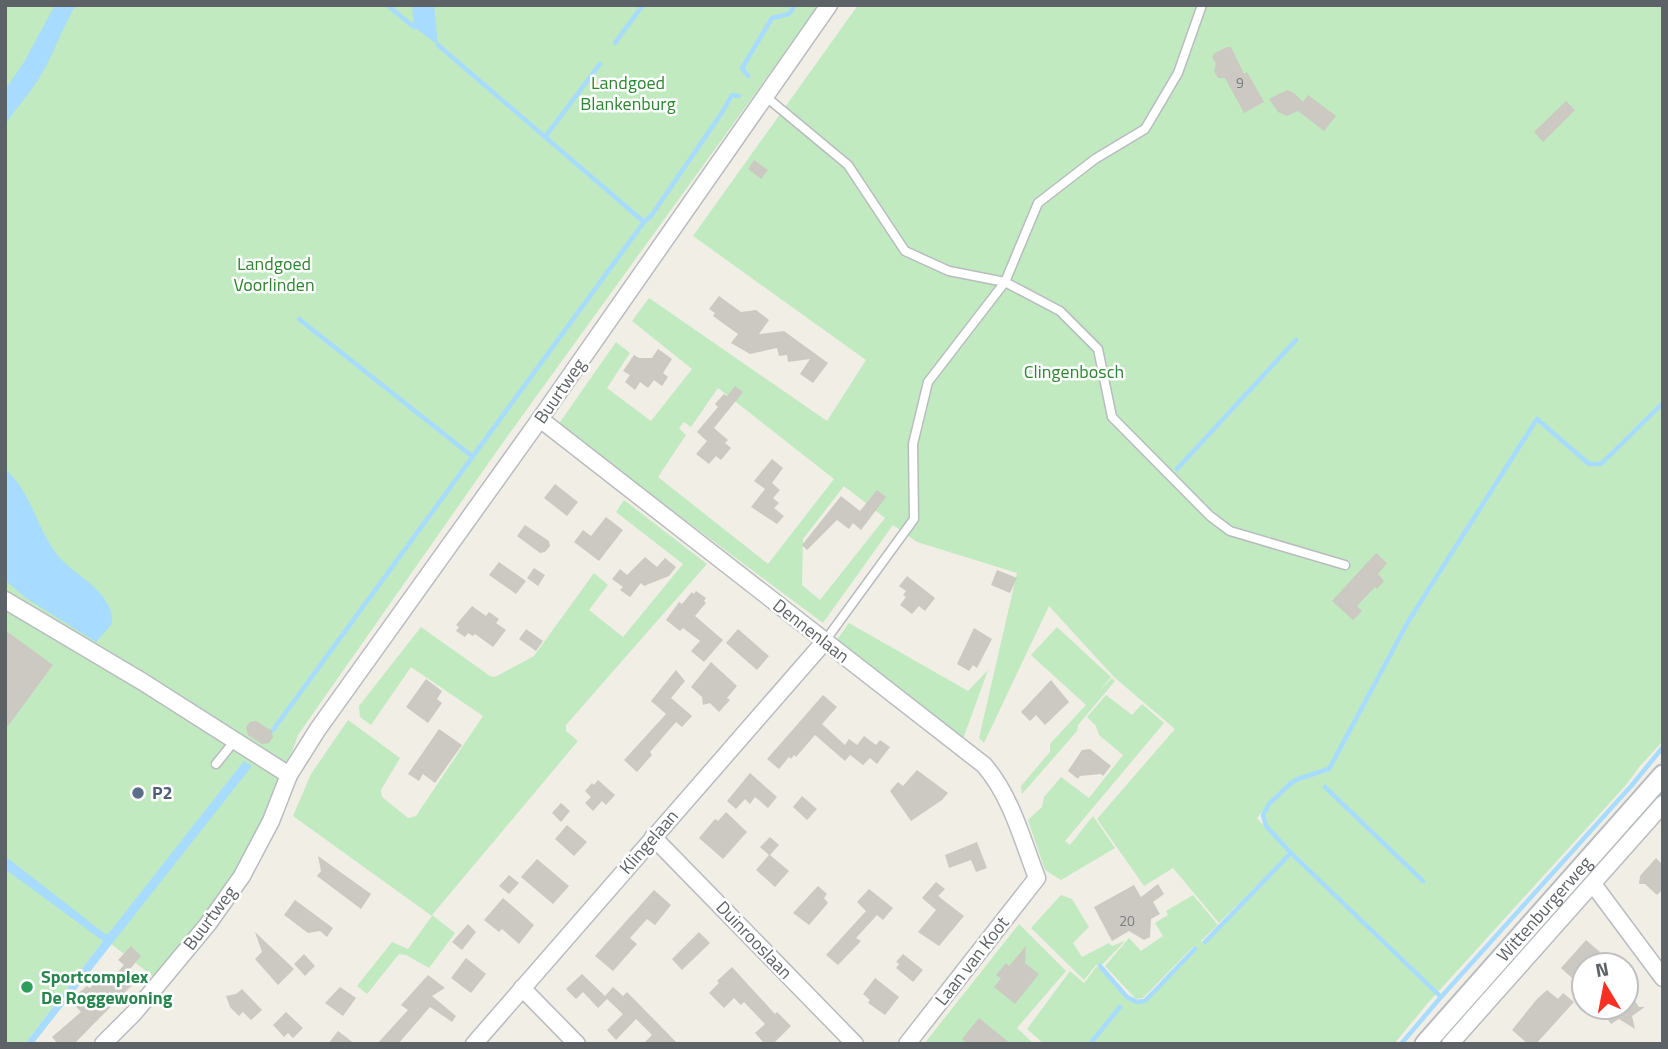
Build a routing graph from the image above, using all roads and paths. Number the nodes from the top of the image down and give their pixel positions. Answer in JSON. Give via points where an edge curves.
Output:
{"nodes":[{"id":1,"x":829,"y":5,"type":"edge"},
{"id":2,"x":1202,"y":5,"type":"edge"},
{"id":3,"x":765,"y":96,"type":"junction"},
{"id":4,"x":1005,"y":282,"type":"junction"},
{"id":5,"x":540,"y":419,"type":"junction"},
{"id":6,"x":1345,"y":565,"type":"dead end"},
{"id":7,"x":5,"y":600,"type":"edge"},
{"id":8,"x":825,"y":641,"type":"junction"},
{"id":9,"x":236,"y":739,"type":"junction"},
{"id":10,"x":216,"y":764,"type":"dead end"},
{"id":11,"x":289,"y":775,"type":"junction"},
{"id":12,"x":1663,"y":775,"type":"edge"},
{"id":13,"x":1663,"y":804,"type":"edge"},
{"id":14,"x":653,"y":837,"type":"junction"},
{"id":15,"x":1037,"y":878,"type":"joint"},
{"id":16,"x":1593,"y":884,"type":"junction"},
{"id":17,"x":1663,"y":978,"type":"edge"},
{"id":18,"x":522,"y":988,"type":"junction"},
{"id":19,"x":103,"y":1044,"type":"edge"},
{"id":20,"x":474,"y":1044,"type":"edge"},
{"id":21,"x":577,"y":1044,"type":"edge"},
{"id":22,"x":855,"y":1044,"type":"edge"},
{"id":23,"x":907,"y":1044,"type":"edge"},
{"id":24,"x":1425,"y":1044,"type":"edge"},
{"id":25,"x":1450,"y":1044,"type":"edge"}],
"edges":[{"from":1,"to":3,"type":"street","name":"Buurtweg"},
{"from":2,"to":4,"type":"lane","via":[[1178,73],[1145,129],[1095,159],[1038,203]]},
{"from":3,"to":4,"type":"lane","via":[[848,165],[905,251],[949,271]]},
{"from":3,"to":5,"type":"street","name":"Buurtweg"},
{"from":4,"to":6,"type":"lane","via":[[1060,311],[1098,349],[1112,416],[1210,516],[1230,531]]},
{"from":4,"to":8,"type":"lane","via":[[928,382],[913,444],[914,519]]},
{"from":5,"to":8,"type":"street","name":"Dennenlaan"},
{"from":5,"to":11,"type":"street","name":"Buurtweg"},
{"from":7,"to":9,"type":"street"},
{"from":8,"to":14,"type":"street","name":"Klingelaan"},
{"from":8,"to":15,"type":"street","name":"Dennenlaan","via":[[984,765],[1005,795]]},
{"from":9,"to":10,"type":"lane"},
{"from":9,"to":11,"type":"street"},
{"from":11,"to":19,"type":"street","name":"Buurtweg","via":[[242,876],[208,924]]},
{"from":12,"to":24,"type":"street","name":"Wittenburgerweg"},
{"from":13,"to":16,"type":"street","name":"Wittenburgerweg"},
{"from":14,"to":18,"type":"street","name":"Klingelaan"},
{"from":14,"to":22,"type":"street","name":"Duinrooslaan"},
{"from":15,"to":23,"type":"street","name":"Laan van Koot"},
{"from":16,"to":17,"type":"street"},
{"from":16,"to":25,"type":"street","name":"Wittenburgerweg"},
{"from":18,"to":20,"type":"street","name":"Klingelaan"},
{"from":18,"to":21,"type":"street"}]}
